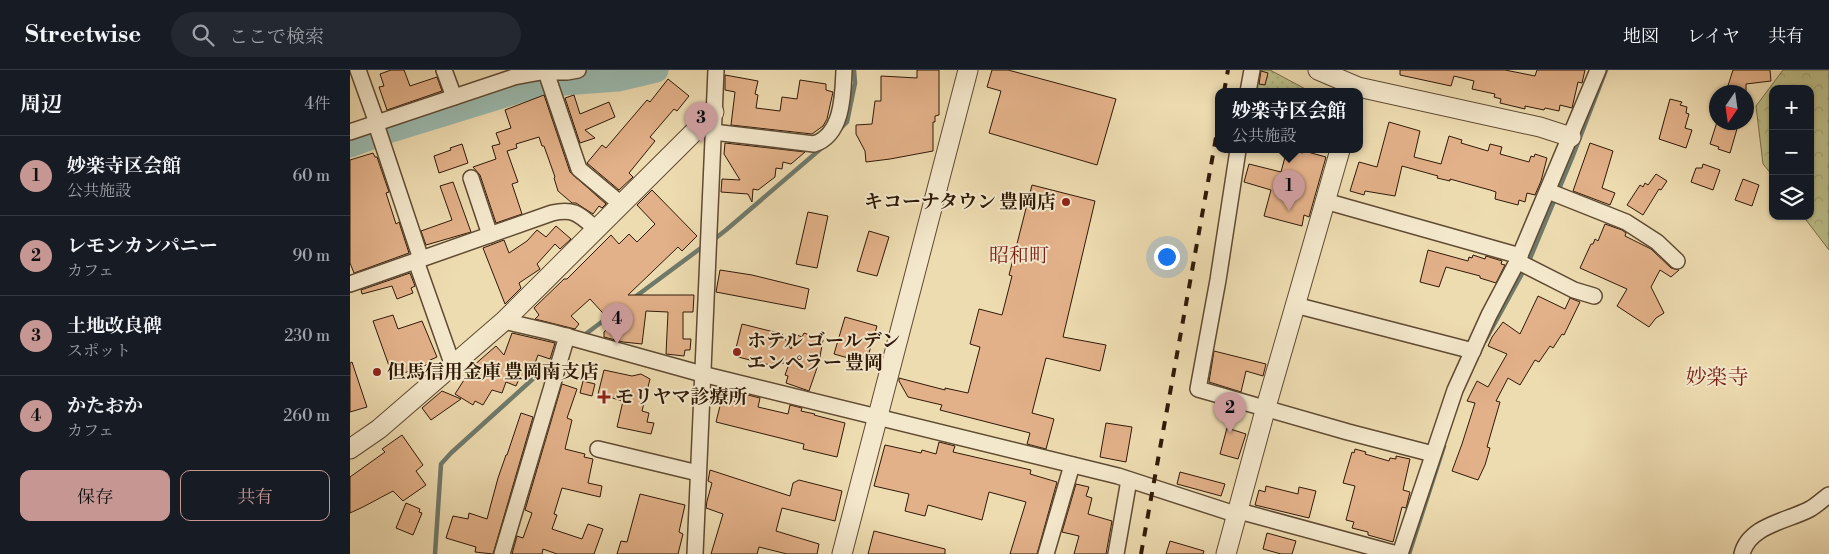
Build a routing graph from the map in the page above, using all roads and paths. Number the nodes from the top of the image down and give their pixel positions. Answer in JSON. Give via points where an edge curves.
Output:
{"nodes":[{"id":1,"x":358,"y":70,"type":"edge"},
{"id":2,"x":444,"y":70,"type":"edge"},
{"id":3,"x":578,"y":70,"type":"edge"},
{"id":4,"x":716,"y":70,"type":"edge"},
{"id":5,"x":844,"y":70,"type":"edge"},
{"id":6,"x":968,"y":70,"type":"edge"},
{"id":7,"x":1252,"y":70,"type":"edge"},
{"id":8,"x":1318,"y":70,"type":"edge"},
{"id":9,"x":1598,"y":70,"type":"edge"},
{"id":10,"x":493,"y":77,"type":"edge"},
{"id":11,"x":549,"y":80,"type":"junction"},
{"id":12,"x":1360,"y":83,"type":"edge"},
{"id":13,"x":1249,"y":88,"type":"edge"},
{"id":14,"x":454,"y":97,"type":"junction"},
{"id":15,"x":714,"y":112,"type":"junction"},
{"id":16,"x":378,"y":130,"type":"junction"},
{"id":17,"x":350,"y":132,"type":"edge"},
{"id":18,"x":713,"y":132,"type":"junction"},
{"id":19,"x":1571,"y":137,"type":"junction"},
{"id":20,"x":1238,"y":153,"type":"edge"},
{"id":21,"x":1339,"y":153,"type":"edge"},
{"id":22,"x":471,"y":178,"type":"dead end"},
{"id":23,"x":1548,"y":191,"type":"junction"},
{"id":24,"x":1325,"y":201,"type":"junction"},
{"id":25,"x":621,"y":204,"type":"junction"},
{"id":26,"x":596,"y":229,"type":"junction"},
{"id":27,"x":490,"y":235,"type":"junction"},
{"id":28,"x":1519,"y":259,"type":"junction"},
{"id":29,"x":419,"y":260,"type":"junction"},
{"id":30,"x":1677,"y":261,"type":"dead end"},
{"id":31,"x":350,"y":284,"type":"edge"},
{"id":32,"x":1594,"y":296,"type":"dead end"},
{"id":33,"x":1295,"y":305,"type":"junction"},
{"id":34,"x":504,"y":321,"type":"junction"},
{"id":35,"x":567,"y":336,"type":"junction"},
{"id":36,"x":1473,"y":351,"type":"junction"},
{"id":37,"x":452,"y":366,"type":"junction"},
{"id":38,"x":702,"y":374,"type":"junction"},
{"id":39,"x":1266,"y":407,"type":"junction"},
{"id":40,"x":878,"y":419,"type":"junction"},
{"id":41,"x":350,"y":449,"type":"edge"},
{"id":42,"x":598,"y":449,"type":"dead end"},
{"id":43,"x":1434,"y":454,"type":"junction"},
{"id":44,"x":1072,"y":465,"type":"junction"},
{"id":45,"x":698,"y":473,"type":"junction"},
{"id":46,"x":1129,"y":480,"type":"junction"},
{"id":47,"x":1829,"y":495,"type":"edge"},
{"id":48,"x":1238,"y":513,"type":"junction"},
{"id":49,"x":502,"y":554,"type":"edge"},
{"id":50,"x":695,"y":554,"type":"edge"},
{"id":51,"x":842,"y":554,"type":"edge"},
{"id":52,"x":1046,"y":554,"type":"edge"},
{"id":53,"x":1116,"y":554,"type":"edge"},
{"id":54,"x":1226,"y":554,"type":"edge"},
{"id":55,"x":1399,"y":554,"type":"edge"},
{"id":56,"x":1742,"y":554,"type":"edge"}],
"edges":[{"from":1,"to":16,"type":"street"},
{"from":2,"to":14,"type":"street"},
{"from":3,"to":11,"type":"street"},
{"from":4,"to":15,"type":"street"},
{"from":5,"to":18,"type":"street","via":[[837,121],[821,142],[814,144]]},
{"from":6,"to":40,"type":"street"},
{"from":7,"to":13,"type":"street"},
{"from":8,"to":12,"type":"street"},
{"from":9,"to":19,"type":"street"},
{"from":10,"to":11,"type":"street"},
{"from":10,"to":14,"type":"street"},
{"from":11,"to":25,"type":"street","via":[[579,169]]},
{"from":12,"to":19,"type":"street"},
{"from":14,"to":16,"type":"street"},
{"from":15,"to":18,"type":"street"},
{"from":15,"to":25,"type":"street"},
{"from":16,"to":17,"type":"street"},
{"from":16,"to":29,"type":"street"},
{"from":18,"to":38,"type":"street"},
{"from":19,"to":23,"type":"street"},
{"from":20,"to":39,"type":"street","via":[[1198,389]]},
{"from":21,"to":24,"type":"street"},
{"from":22,"to":27,"type":"street"},
{"from":23,"to":28,"type":"street"},
{"from":23,"to":30,"type":"street","via":[[1626,222],[1657,242]]},
{"from":24,"to":28,"type":"street"},
{"from":24,"to":33,"type":"street"},
{"from":25,"to":26,"type":"street"},
{"from":26,"to":27,"type":"street","via":[[583,217],[566,210]]},
{"from":26,"to":34,"type":"street"},
{"from":27,"to":29,"type":"street"},
{"from":28,"to":32,"type":"street","via":[[1574,290]]},
{"from":28,"to":36,"type":"street"},
{"from":29,"to":31,"type":"street"},
{"from":29,"to":37,"type":"street"},
{"from":33,"to":36,"type":"street"},
{"from":33,"to":39,"type":"street"},
{"from":34,"to":35,"type":"street"},
{"from":34,"to":37,"type":"street"},
{"from":35,"to":38,"type":"street"},
{"from":35,"to":49,"type":"street"},
{"from":36,"to":43,"type":"street","via":[[1455,390]]},
{"from":37,"to":41,"type":"street","via":[[379,430]]},
{"from":38,"to":40,"type":"street"},
{"from":38,"to":45,"type":"street"},
{"from":39,"to":43,"type":"street"},
{"from":39,"to":48,"type":"street"},
{"from":40,"to":44,"type":"street"},
{"from":40,"to":51,"type":"street"},
{"from":42,"to":45,"type":"street"},
{"from":43,"to":55,"type":"street"},
{"from":44,"to":46,"type":"street"},
{"from":44,"to":52,"type":"street"},
{"from":45,"to":50,"type":"street"},
{"from":46,"to":48,"type":"street"},
{"from":46,"to":53,"type":"street"},
{"from":47,"to":56,"type":"street","via":[[1812,508],[1759,530]]},
{"from":48,"to":54,"type":"street"},
{"from":48,"to":55,"type":"street"}]}
